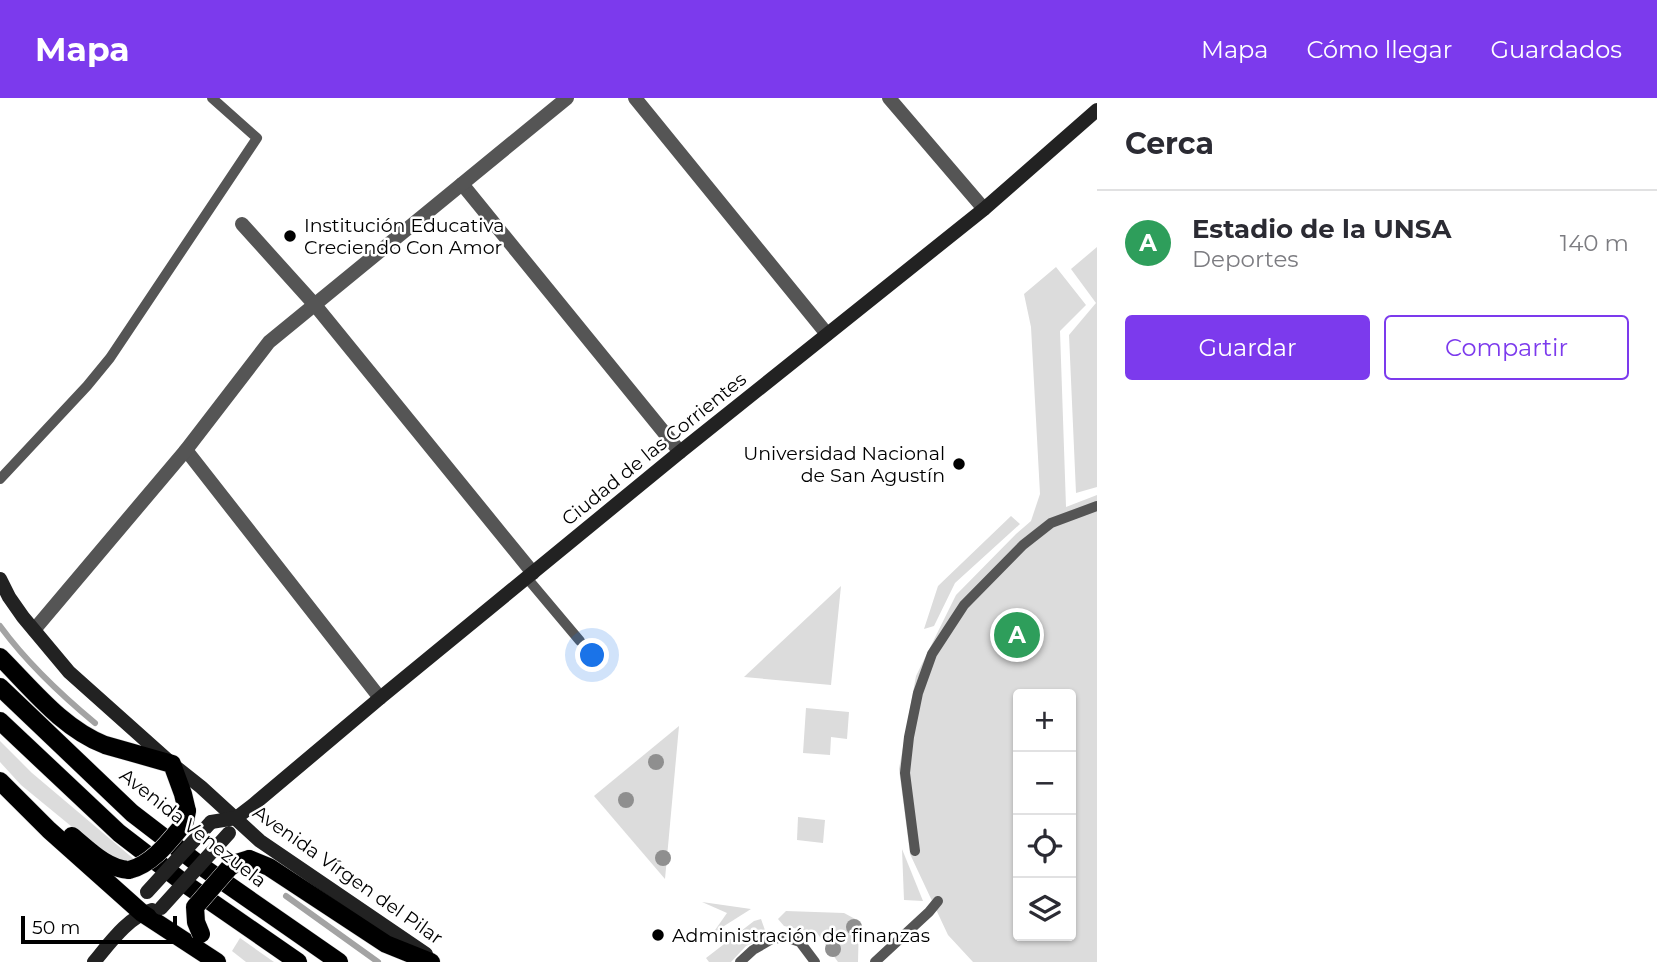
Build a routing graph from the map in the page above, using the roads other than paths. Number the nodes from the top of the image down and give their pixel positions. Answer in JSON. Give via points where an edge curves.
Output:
{"nodes":[{"id":1,"x":212,"y":98,"type":"edge"},
{"id":2,"x":567,"y":98,"type":"edge"},
{"id":3,"x":635,"y":98,"type":"edge"},
{"id":4,"x":889,"y":98,"type":"edge"},
{"id":5,"x":1097,"y":110,"type":"edge"},
{"id":6,"x":462,"y":184,"type":"junction"},
{"id":7,"x":984,"y":209,"type":"junction"},
{"id":8,"x":242,"y":224,"type":"dead end"},
{"id":9,"x":315,"y":305,"type":"junction"},
{"id":10,"x":827,"y":334,"type":"junction"},
{"id":11,"x":186,"y":450,"type":"junction"},
{"id":12,"x":680,"y":452,"type":"junction"},
{"id":13,"x":0,"y":479,"type":"edge"},
{"id":14,"x":1097,"y":506,"type":"edge"},
{"id":15,"x":530,"y":575,"type":"junction"},
{"id":16,"x":0,"y":579,"type":"edge"},
{"id":17,"x":34,"y":630,"type":"junction"},
{"id":18,"x":580,"y":641,"type":"dead end"},
{"id":19,"x":0,"y":657,"type":"edge"},
{"id":20,"x":0,"y":687,"type":"edge"},
{"id":21,"x":380,"y":698,"type":"junction"},
{"id":22,"x":0,"y":721,"type":"edge"},
{"id":23,"x":172,"y":764,"type":"junction"},
{"id":24,"x":0,"y":781,"type":"edge"},
{"id":25,"x":236,"y":818,"type":"junction"},
{"id":26,"x":915,"y":851,"type":"dead end"},
{"id":27,"x":938,"y":901,"type":"dead end"},
{"id":28,"x":142,"y":913,"type":"junction"},
{"id":29,"x":94,"y":962,"type":"edge"},
{"id":30,"x":217,"y":962,"type":"edge"},
{"id":31,"x":232,"y":962,"type":"edge"},
{"id":32,"x":298,"y":962,"type":"edge"},
{"id":33,"x":339,"y":962,"type":"edge"},
{"id":34,"x":431,"y":962,"type":"edge"},
{"id":35,"x":437,"y":962,"type":"edge"},
{"id":36,"x":740,"y":962,"type":"edge"},
{"id":37,"x":815,"y":962,"type":"edge"},
{"id":38,"x":874,"y":962,"type":"edge"}],
"edges":[{"from":1,"to":13,"type":"lane","via":[[257,138],[110,358]]},
{"from":2,"to":6,"type":"street"},
{"from":3,"to":10,"type":"street"},
{"from":4,"to":7,"type":"street"},
{"from":5,"to":7,"type":"street","name":"Ciudad de las Corrientes"},
{"from":6,"to":9,"type":"street"},
{"from":6,"to":12,"type":"street"},
{"from":7,"to":10,"type":"street","name":"Ciudad de las Corrientes"},
{"from":8,"to":9,"type":"street"},
{"from":9,"to":11,"type":"street","via":[[270,342]]},
{"from":9,"to":15,"type":"street"},
{"from":10,"to":12,"type":"street","name":"Ciudad de las Corrientes"},
{"from":11,"to":17,"type":"street"},
{"from":11,"to":21,"type":"street"},
{"from":12,"to":15,"type":"street","name":"Ciudad de las Corrientes"},
{"from":14,"to":26,"type":"lane","via":[[1051,523],[1023,545],[964,605],[932,654],[918,693],[905,773]]},
{"from":15,"to":18,"type":"lane"},
{"from":15,"to":21,"type":"street","name":"Ciudad de las Corrientes"},
{"from":16,"to":17,"type":"street","name":"Avenida Vírgen del Pilar"},
{"from":17,"to":23,"type":"street","name":"Avenida Vírgen del Pilar","via":[[69,672]]},
{"from":19,"to":23,"type":"main road","via":[[72,727],[105,745]]},
{"from":20,"to":33,"type":"main road","name":"Avenida Venezuela","via":[[132,813]]},
{"from":21,"to":25,"type":"street","name":"Ciudad de las Corrientes"},
{"from":22,"to":32,"type":"main road","via":[[119,833]]},
{"from":23,"to":24,"type":"main road","bridge":true,"via":[[187,811],[185,821],[149,861],[129,870],[111,866]]},
{"from":23,"to":25,"type":"street","name":"Avenida Vírgen del Pilar"},
{"from":24,"to":28,"type":"main road"},
{"from":25,"to":28,"type":"street","name":"Ciudad de las Corrientes","bridge":true,"via":[[229,833],[161,908]]},
{"from":25,"to":28,"type":"street","bridge":true,"via":[[211,822],[147,892]]},
{"from":25,"to":35,"type":"street","name":"Avenida Vírgen del Pilar","via":[[260,841]]},
{"from":27,"to":38,"type":"lane"},
{"from":28,"to":29,"type":"street"},
{"from":28,"to":30,"type":"main road"},
{"from":31,"to":34,"type":"main road","bridge":true,"via":[[201,934],[195,907],[229,868],[249,859],[269,867],[386,944]]},
{"from":36,"to":37,"type":"lane","via":[[772,939],[785,937],[800,942]]}]}
